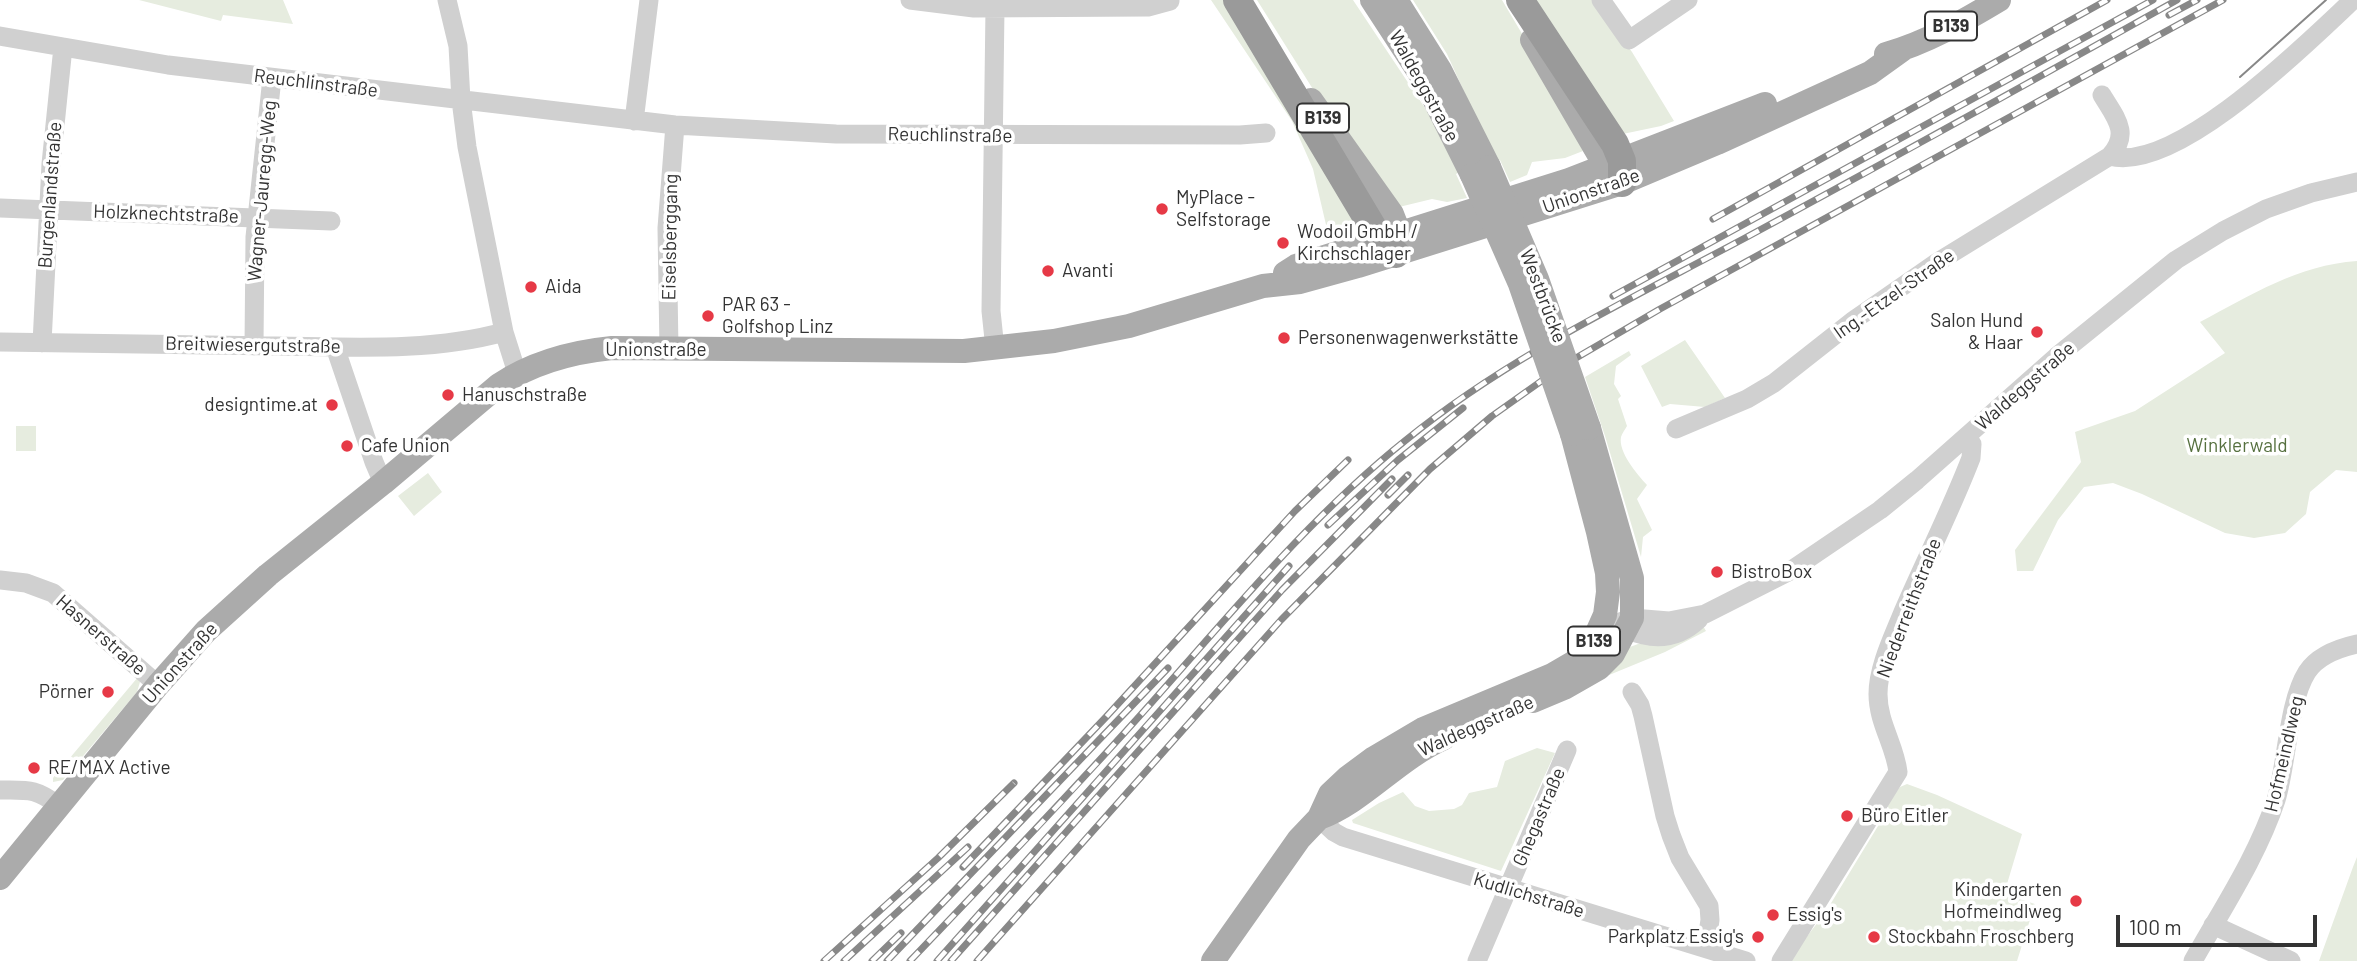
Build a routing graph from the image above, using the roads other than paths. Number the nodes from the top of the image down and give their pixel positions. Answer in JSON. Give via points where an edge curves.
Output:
{"nodes":[{"id":1,"x":447,"y":0,"type":"edge"},
{"id":2,"x":649,"y":0,"type":"edge"},
{"id":3,"x":910,"y":0,"type":"edge"},
{"id":4,"x":1237,"y":0,"type":"edge"},
{"id":5,"x":1250,"y":0,"type":"edge"},
{"id":6,"x":1372,"y":0,"type":"edge"},
{"id":7,"x":1396,"y":0,"type":"edge"},
{"id":8,"x":1509,"y":0,"type":"edge"},
{"id":9,"x":1521,"y":0,"type":"edge"},
{"id":10,"x":1601,"y":0,"type":"edge"},
{"id":11,"x":1688,"y":0,"type":"edge"},
{"id":12,"x":1999,"y":0,"type":"edge"},
{"id":13,"x":2353,"y":0,"type":"edge"},
{"id":14,"x":1170,"y":1,"type":"edge"},
{"id":15,"x":995,"y":8,"type":"junction"},
{"id":16,"x":0,"y":36,"type":"edge"},
{"id":17,"x":63,"y":47,"type":"junction"},
{"id":18,"x":272,"y":78,"type":"junction"},
{"id":19,"x":2102,"y":95,"type":"dead end"},
{"id":20,"x":461,"y":100,"type":"junction"},
{"id":21,"x":634,"y":121,"type":"junction"},
{"id":22,"x":674,"y":125,"type":"junction"},
{"id":23,"x":1266,"y":133,"type":"dead end"},
{"id":24,"x":993,"y":136,"type":"junction"},
{"id":25,"x":2110,"y":156,"type":"junction"},
{"id":26,"x":1616,"y":170,"type":"junction"},
{"id":27,"x":1480,"y":171,"type":"junction"},
{"id":28,"x":2357,"y":182,"type":"edge"},
{"id":29,"x":0,"y":208,"type":"edge"},
{"id":30,"x":48,"y":210,"type":"junction"},
{"id":31,"x":257,"y":217,"type":"junction"},
{"id":32,"x":331,"y":221,"type":"dead end"},
{"id":33,"x":1392,"y":242,"type":"junction"},
{"id":34,"x":504,"y":332,"type":"junction"},
{"id":35,"x":0,"y":342,"type":"edge"},
{"id":36,"x":42,"y":343,"type":"junction"},
{"id":37,"x":254,"y":346,"type":"junction"},
{"id":38,"x":335,"y":347,"type":"junction"},
{"id":39,"x":668,"y":349,"type":"junction"},
{"id":40,"x":995,"y":349,"type":"junction"},
{"id":41,"x":517,"y":373,"type":"junction"},
{"id":42,"x":1676,"y":429,"type":"dead end"},
{"id":43,"x":1580,"y":431,"type":"junction"},
{"id":44,"x":1966,"y":437,"type":"junction"},
{"id":45,"x":383,"y":483,"type":"junction"},
{"id":46,"x":0,"y":580,"type":"edge"},
{"id":47,"x":1607,"y":584,"type":"junction"},
{"id":48,"x":1628,"y":623,"type":"junction"},
{"id":49,"x":1598,"y":635,"type":"junction"},
{"id":50,"x":2357,"y":644,"type":"edge"},
{"id":51,"x":158,"y":685,"type":"junction"},
{"id":52,"x":1632,"y":692,"type":"dead end"},
{"id":53,"x":1567,"y":750,"type":"dead end"},
{"id":54,"x":0,"y":790,"type":"edge"},
{"id":55,"x":59,"y":806,"type":"junction"},
{"id":56,"x":1319,"y":818,"type":"junction"},
{"id":57,"x":0,"y":878,"type":"edge"},
{"id":58,"x":1508,"y":890,"type":"junction"},
{"id":59,"x":2213,"y":925,"type":"junction"},
{"id":60,"x":1716,"y":954,"type":"edge"},
{"id":61,"x":1213,"y":961,"type":"edge"},
{"id":62,"x":1477,"y":961,"type":"edge"},
{"id":63,"x":1746,"y":961,"type":"edge"},
{"id":64,"x":1781,"y":961,"type":"edge"},
{"id":65,"x":2193,"y":961,"type":"edge"},
{"id":66,"x":2291,"y":961,"type":"edge"}],
"edges":[{"from":1,"to":20,"type":"street","via":[[458,46]]},
{"from":2,"to":21,"type":"street"},
{"from":3,"to":15,"type":"street"},
{"from":4,"to":33,"type":"highway"},
{"from":5,"to":33,"type":"main road","number":"B139","via":[[1322,117],[1392,214]]},
{"from":6,"to":27,"type":"main road","name":"Waldeggstraße","number":"B139"},
{"from":7,"to":27,"type":"main road","name":"Waldeggstraße","number":"B139","via":[[1446,81]]},
{"from":8,"to":26,"type":"main road"},
{"from":9,"to":26,"type":"highway","via":[[1615,144]]},
{"from":10,"to":11,"type":"street","via":[[1629,40]]},
{"from":12,"to":26,"type":"main road","name":"Unionstraße","number":"B139","via":[[1902,50],[1861,61]]},
{"from":13,"to":25,"type":"street","name":"Ing.-Etzel-Straße","via":[[2244,97],[2188,135],[2156,152],[2123,159]]},
{"from":14,"to":15,"type":"street","via":[[1148,7]]},
{"from":15,"to":24,"type":"street"},
{"from":16,"to":17,"type":"street","name":"Reuchlinstraße"},
{"from":17,"to":18,"type":"street","name":"Reuchlinstraße"},
{"from":17,"to":30,"type":"street","name":"Burgenlandstraße"},
{"from":18,"to":20,"type":"street","name":"Reuchlinstraße"},
{"from":18,"to":31,"type":"street","name":"Wagner-Jauregg-Weg"},
{"from":19,"to":25,"type":"street","via":[[2120,125],[2119,146]]},
{"from":20,"to":21,"type":"street","name":"Reuchlinstraße"},
{"from":20,"to":34,"type":"street"},
{"from":21,"to":22,"type":"street","name":"Reuchlinstraße"},
{"from":22,"to":24,"type":"street","name":"Reuchlinstraße"},
{"from":22,"to":39,"type":"street","name":"Eiselsberggang","via":[[667,228]]},
{"from":23,"to":24,"type":"street","name":"Reuchlinstraße"},
{"from":24,"to":40,"type":"street","via":[[991,311]]},
{"from":25,"to":42,"type":"street","name":"Ing.-Etzel-Straße","via":[[1936,264],[1774,383]]},
{"from":26,"to":33,"type":"main road","name":"Unionstraße","number":"B139"},
{"from":27,"to":43,"type":"main road","name":"Westbrücke","number":"B139","bridge":true,"via":[[1537,279]]},
{"from":28,"to":44,"type":"street","name":"Waldeggstraße","via":[[2266,209],[2195,247],[2064,351]]},
{"from":29,"to":30,"type":"street","name":"Holzknechtstraße"},
{"from":30,"to":31,"type":"street","name":"Holzknechtstraße"},
{"from":30,"to":36,"type":"street","name":"Burgenlandstraße"},
{"from":31,"to":32,"type":"street","name":"Holzknechtstraße"},
{"from":31,"to":37,"type":"street","name":"Wagner-Jauregg-Weg"},
{"from":33,"to":40,"type":"main road","name":"Unionstraße","via":[[1296,267],[1263,286],[1129,326]]},
{"from":34,"to":38,"type":"street","name":"Breitwiesergutstraße","via":[[446,344]]},
{"from":34,"to":41,"type":"street"},
{"from":35,"to":36,"type":"street","name":"Breitwiesergutstraße"},
{"from":36,"to":37,"type":"street","name":"Breitwiesergutstraße"},
{"from":37,"to":38,"type":"street","name":"Breitwiesergutstraße"},
{"from":38,"to":45,"type":"street"},
{"from":39,"to":40,"type":"main road","name":"Unionstraße"},
{"from":39,"to":41,"type":"main road","name":"Unionstraße","via":[[585,351]]},
{"from":41,"to":45,"type":"main road","name":"Unionstraße"},
{"from":43,"to":47,"type":"main road","name":"Waldeggstraße","number":"B139"},
{"from":43,"to":48,"type":"main road","number":"B139","via":[[1632,578]]},
{"from":44,"to":48,"type":"street","name":"Waldeggstraße","via":[[1833,543],[1692,625],[1671,636],[1648,637]]},
{"from":44,"to":64,"type":"street","name":"Niederreithstraße","via":[[1972,444],[1970,458],[1881,674],[1880,716],[1898,772]]},
{"from":45,"to":51,"type":"main road","name":"Unionstraße","via":[[249,592]]},
{"from":46,"to":51,"type":"street","name":"Hasnerstraße","via":[[53,593]]},
{"from":47,"to":48,"type":"main road","via":[[1619,598]]},
{"from":47,"to":49,"type":"main road","name":"Waldeggstraße","number":"B139"},
{"from":48,"to":49,"type":"street","name":"Waldeggstraße"},
{"from":48,"to":56,"type":"main road","name":"Waldeggstraße","number":"B139","via":[[1613,654],[1585,677],[1431,744],[1339,811]]},
{"from":49,"to":56,"type":"main road","name":"Waldeggstraße","number":"B139","via":[[1576,661],[1552,675],[1423,729],[1374,758],[1330,794]]},
{"from":50,"to":59,"type":"street","name":"Hofmeindlweg","via":[[2319,659],[2304,676],[2270,816]]},
{"from":51,"to":55,"type":"main road","name":"Unionstraße"},
{"from":52,"to":60,"type":"street","via":[[1640,705],[1671,835],[1709,906]]},
{"from":53,"to":58,"type":"street","name":"Ghegastraße"},
{"from":54,"to":55,"type":"street","via":[[42,793]]},
{"from":55,"to":57,"type":"main road","name":"Unionstraße"},
{"from":56,"to":58,"type":"street","name":"Kudlichstraße","via":[[1343,837]]},
{"from":56,"to":61,"type":"main road","name":"Waldeggstraße","number":"B139","via":[[1299,839]]},
{"from":58,"to":60,"type":"street","name":"Kudlichstraße"},
{"from":58,"to":62,"type":"street","name":"Ghegastraße"},
{"from":59,"to":65,"type":"street","name":"Hofmeindlweg"},
{"from":59,"to":66,"type":"street"},
{"from":60,"to":63,"type":"street","name":"Kudlichstraße"}]}
